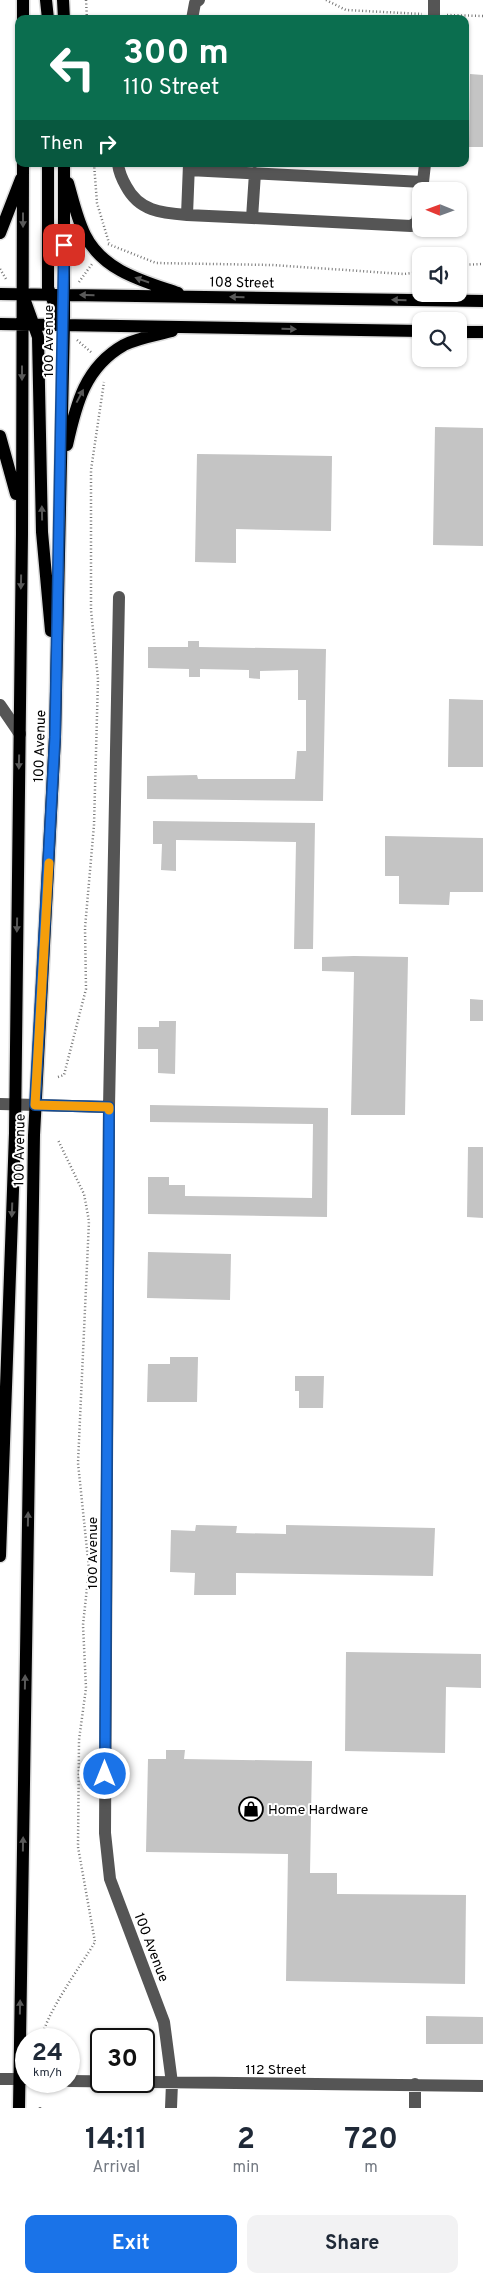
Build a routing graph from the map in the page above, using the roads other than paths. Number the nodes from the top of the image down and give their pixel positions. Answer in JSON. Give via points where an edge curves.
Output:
{"nodes":[{"id":1,"x":23,"y":0,"type":"edge"},
{"id":2,"x":46,"y":0,"type":"edge"},
{"id":3,"x":64,"y":0,"type":"edge"},
{"id":4,"x":200,"y":0,"type":"edge"},
{"id":5,"x":434,"y":0,"type":"edge"},
{"id":6,"x":23,"y":15,"type":"edge"},
{"id":7,"x":48,"y":15,"type":"edge"},
{"id":8,"x":64,"y":15,"type":"edge"},
{"id":9,"x":193,"y":15,"type":"edge"},
{"id":10,"x":434,"y":15,"type":"edge"},
{"id":11,"x":48,"y":167,"type":"edge"},
{"id":12,"x":64,"y":167,"type":"edge"},
{"id":13,"x":119,"y":167,"type":"edge"},
{"id":14,"x":189,"y":167,"type":"edge"},
{"id":15,"x":425,"y":167,"type":"edge"},
{"id":16,"x":23,"y":168,"type":"edge"},
{"id":17,"x":255,"y":173,"type":"junction"},
{"id":18,"x":423,"y":182,"type":"edge"},
{"id":19,"x":412,"y":186,"type":"edge"},
{"id":20,"x":187,"y":215,"type":"junction"},
{"id":21,"x":252,"y":218,"type":"junction"},
{"id":22,"x":412,"y":226,"type":"edge"},
{"id":23,"x":0,"y":233,"type":"edge"},
{"id":24,"x":0,"y":294,"type":"edge"},
{"id":25,"x":22,"y":294,"type":"junction"},
{"id":26,"x":49,"y":294,"type":"junction"},
{"id":27,"x":63,"y":294,"type":"junction"},
{"id":28,"x":188,"y":297,"type":"junction"},
{"id":29,"x":483,"y":301,"type":"edge"},
{"id":30,"x":0,"y":324,"type":"edge"},
{"id":31,"x":29,"y":324,"type":"junction"},
{"id":32,"x":64,"y":325,"type":"junction"},
{"id":33,"x":188,"y":327,"type":"junction"},
{"id":34,"x":412,"y":331,"type":"edge"},
{"id":35,"x":467,"y":332,"type":"edge"},
{"id":36,"x":483,"y":332,"type":"edge"},
{"id":37,"x":0,"y":436,"type":"edge"},
{"id":38,"x":61,"y":477,"type":"junction"},
{"id":39,"x":22,"y":534,"type":"junction"},
{"id":40,"x":119,"y":597,"type":"dead end"},
{"id":41,"x":0,"y":704,"type":"edge"},
{"id":42,"x":20,"y":734,"type":"junction"},
{"id":43,"x":55,"y":737,"type":"junction"},
{"id":44,"x":0,"y":1104,"type":"edge"},
{"id":45,"x":15,"y":1105,"type":"junction"},
{"id":46,"x":35,"y":1105,"type":"junction"},
{"id":47,"x":109,"y":1107,"type":"junction"},
{"id":48,"x":0,"y":1556,"type":"edge"},
{"id":49,"x":24,"y":2028,"type":"edge"},
{"id":50,"x":0,"y":2079,"type":"edge"},
{"id":51,"x":15,"y":2079,"type":"edge"},
{"id":52,"x":80,"y":2081,"type":"edge"},
{"id":53,"x":172,"y":2083,"type":"junction"},
{"id":54,"x":415,"y":2084,"type":"junction"},
{"id":55,"x":483,"y":2086,"type":"edge"},
{"id":56,"x":21,"y":2093,"type":"edge"},
{"id":57,"x":19,"y":2108,"type":"edge"},
{"id":58,"x":171,"y":2108,"type":"edge"},
{"id":59,"x":415,"y":2108,"type":"edge"}],
"edges":[{"from":1,"to":6,"type":"main road"},
{"from":2,"to":7,"type":"main road"},
{"from":3,"to":8,"type":"main road"},
{"from":4,"to":9,"type":"street","via":[[195,3]]},
{"from":5,"to":10,"type":"street"},
{"from":11,"to":26,"type":"main road"},
{"from":12,"to":27,"type":"main road","name":"100 Avenue"},
{"from":28,"to":12,"type":"main road","one_way":true,"via":[[129,276],[100,255],[85,235]]},
{"from":13,"to":20,"type":"street","via":[[122,178],[138,202],[162,213]]},
{"from":14,"to":17,"type":"street"},
{"from":14,"to":20,"type":"street"},
{"from":15,"to":18,"type":"street"},
{"from":16,"to":23,"type":"main road"},
{"from":16,"to":25,"type":"main road","name":"100 Avenue","one_way":true},
{"from":17,"to":19,"type":"street"},
{"from":17,"to":21,"type":"street"},
{"from":20,"to":21,"type":"street"},
{"from":21,"to":22,"type":"street"},
{"from":24,"to":25,"type":"main road","name":"108 Street"},
{"from":25,"to":26,"type":"main road","name":"108 Street"},
{"from":25,"to":31,"type":"main road","name":"100 Avenue"},
{"from":26,"to":27,"type":"main road","name":"108 Street"},
{"from":26,"to":32,"type":"main road"},
{"from":28,"to":27,"type":"main road","name":"108 Street","one_way":true},
{"from":27,"to":32,"type":"main road","name":"100 Avenue"},
{"from":29,"to":28,"type":"main road","name":"108 Street","one_way":true},
{"from":30,"to":31,"type":"main road"},
{"from":31,"to":32,"type":"main road"},
{"from":31,"to":39,"type":"main road","name":"100 Avenue","one_way":true},
{"from":43,"to":31,"type":"main road","one_way":true,"via":[[52,641],[42,532],[38,337]]},
{"from":32,"to":33,"type":"main road"},
{"from":32,"to":38,"type":"main road","name":"100 Avenue"},
{"from":33,"to":34,"type":"main road","one_way":true},
{"from":38,"to":33,"type":"main road","one_way":true,"via":[[75,405],[94,370],[126,344]]},
{"from":35,"to":36,"type":"main road"},
{"from":37,"to":39,"type":"main road","via":[[12,475]]},
{"from":38,"to":43,"type":"main road","name":"100 Avenue"},
{"from":39,"to":42,"type":"main road","name":"100 Avenue","one_way":true},
{"from":40,"to":47,"type":"street","name":"100 Avenue"},
{"from":41,"to":42,"type":"street"},
{"from":42,"to":45,"type":"main road","name":"100 Avenue","one_way":true},
{"from":43,"to":46,"type":"main road","name":"100 Avenue"},
{"from":44,"to":45,"type":"street"},
{"from":45,"to":46,"type":"street"},
{"from":45,"to":48,"type":"main road","name":"100 Avenue","one_way":true},
{"from":46,"to":47,"type":"street"},
{"from":49,"to":46,"type":"main road","name":"100 Avenue","one_way":true},
{"from":47,"to":53,"type":"street","name":"100 Avenue","via":[[105,1834],[110,1878],[164,2022]]},
{"from":50,"to":51,"type":"street"},
{"from":52,"to":53,"type":"street","name":"112 Street"},
{"from":53,"to":54,"type":"street","name":"112 Street"},
{"from":53,"to":58,"type":"street","name":"100 Avenue"},
{"from":54,"to":55,"type":"street","name":"112 Street"},
{"from":54,"to":59,"type":"street"},
{"from":56,"to":57,"type":"main road","name":"100 Avenue"}]}
